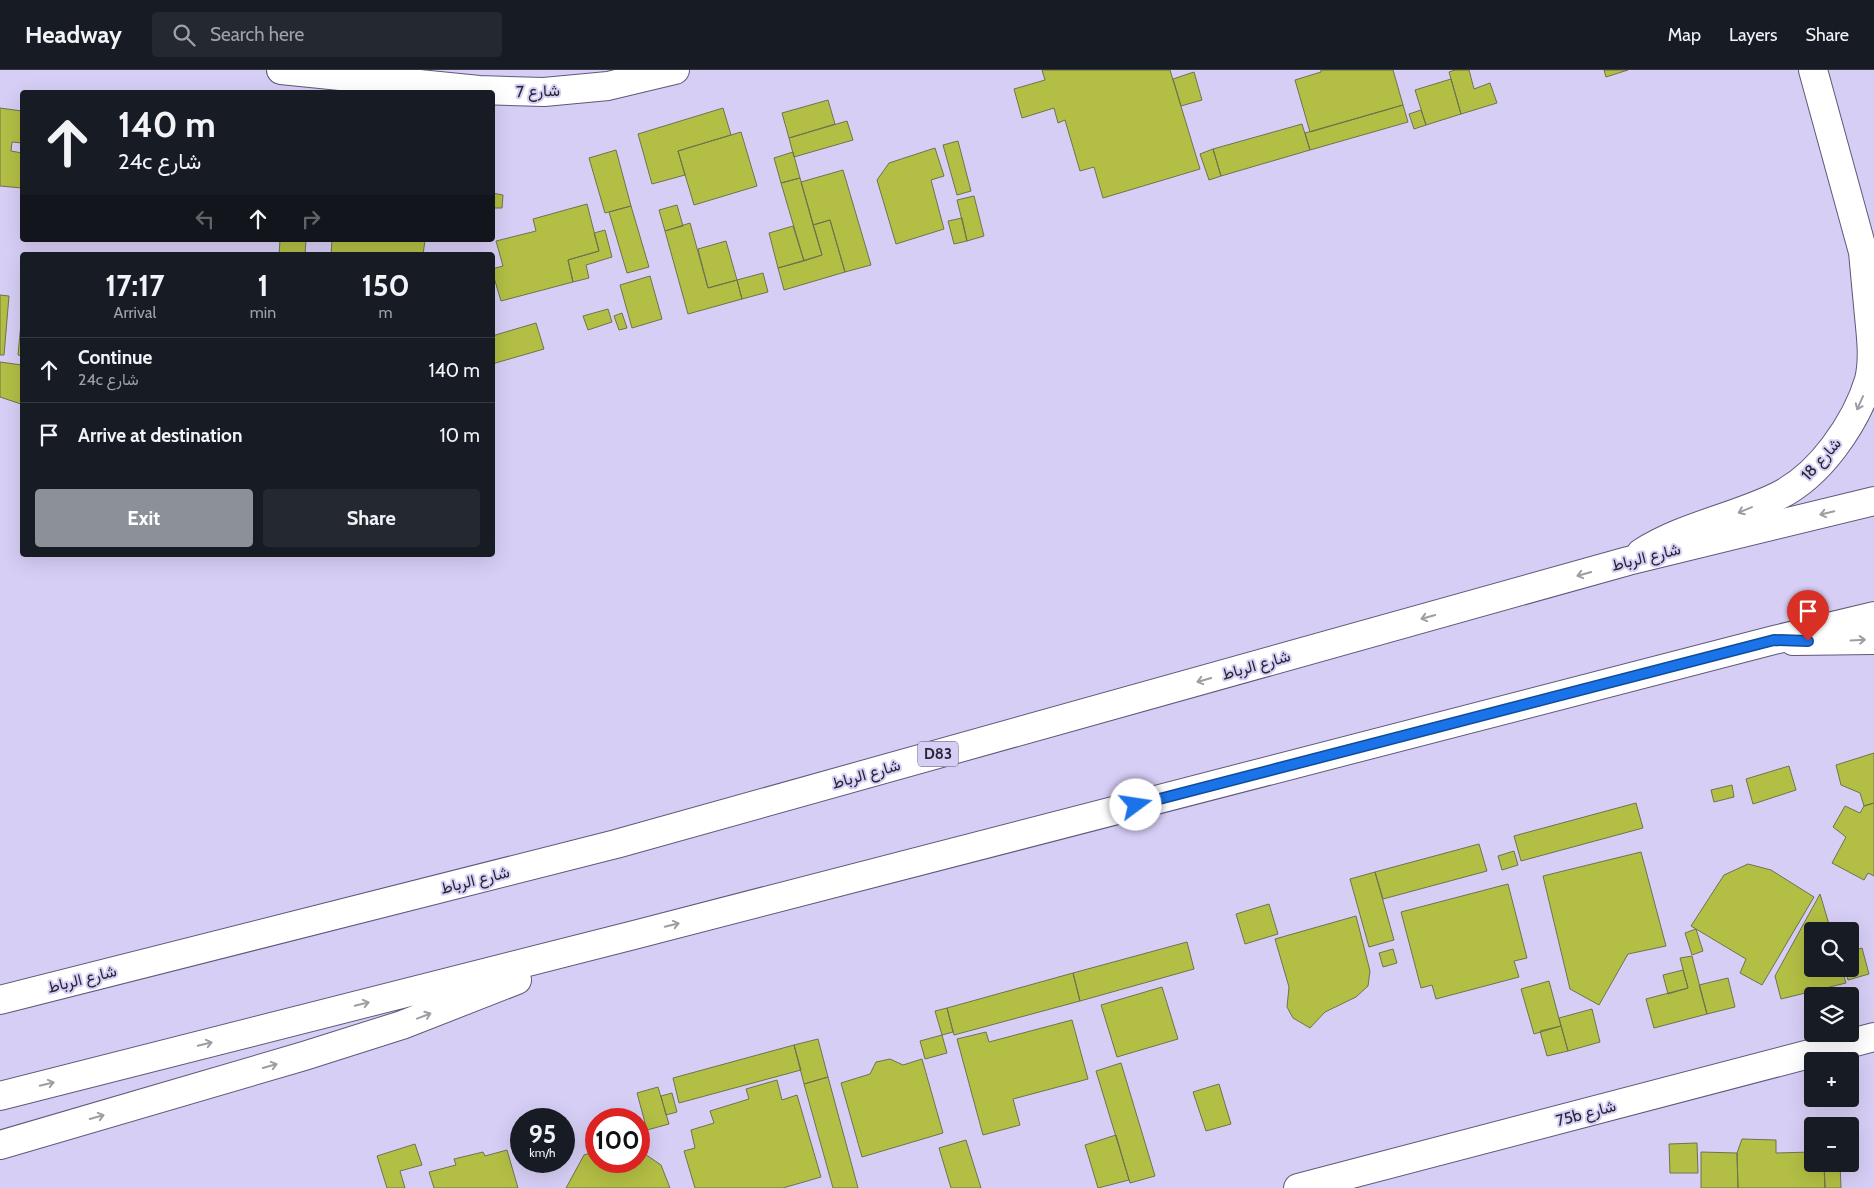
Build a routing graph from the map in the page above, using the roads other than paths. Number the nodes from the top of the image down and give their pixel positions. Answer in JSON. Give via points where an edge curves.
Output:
{"nodes":[{"id":1,"x":281,"y":70,"type":"edge"},
{"id":2,"x":675,"y":70,"type":"edge"},
{"id":3,"x":1813,"y":70,"type":"edge"},
{"id":4,"x":479,"y":90,"type":"edge"},
{"id":5,"x":495,"y":90,"type":"edge"},
{"id":6,"x":1863,"y":252,"type":"junction"},
{"id":7,"x":1874,"y":279,"type":"edge"},
{"id":8,"x":1874,"y":501,"type":"edge"},
{"id":9,"x":1628,"y":561,"type":"junction"},
{"id":10,"x":1874,"y":616,"type":"edge"},
{"id":11,"x":1774,"y":640,"type":"junction"},
{"id":12,"x":1874,"y":640,"type":"edge"},
{"id":13,"x":634,"y":935,"type":"junction"},
{"id":14,"x":0,"y":1000,"type":"edge"},
{"id":15,"x":1874,"y":1037,"type":"edge"},
{"id":16,"x":0,"y":1096,"type":"edge"},
{"id":17,"x":8,"y":1144,"type":"edge"},
{"id":18,"x":1364,"y":1180,"type":"edge"},
{"id":19,"x":1298,"y":1188,"type":"edge"}],
"edges":[{"from":1,"to":4,"type":"main road","name":"شارع 7"},
{"from":2,"to":5,"type":"main road","name":"شارع 7","via":[[608,86],[544,92]]},
{"from":3,"to":6,"type":"main road","name":"شارع 18"},
{"from":6,"to":7,"type":"main road","name":"شارع 18"},
{"from":6,"to":9,"type":"main road","name":"شارع 18","one_way":true,"via":[[1872,349],[1869,379],[1845,432],[1825,459],[1802,482],[1779,496],[1671,537]]},
{"from":8,"to":9,"type":"main road","name":"شارع الرباط","number":"D83","one_way":true},
{"from":9,"to":14,"type":"main road","name":"شارع الرباط","number":"D83","one_way":true,"via":[[616,844]]},
{"from":10,"to":11,"type":"main road"},
{"from":11,"to":12,"type":"main road","one_way":true},
{"from":13,"to":11,"type":"main road","one_way":true},
{"from":16,"to":13,"type":"main road","one_way":true},
{"from":17,"to":13,"type":"main road","one_way":true,"via":[[402,1025]]},
{"from":15,"to":18,"type":"main road","name":"75b شارع"},
{"from":18,"to":19,"type":"main road","name":"75b شارع"}]}
